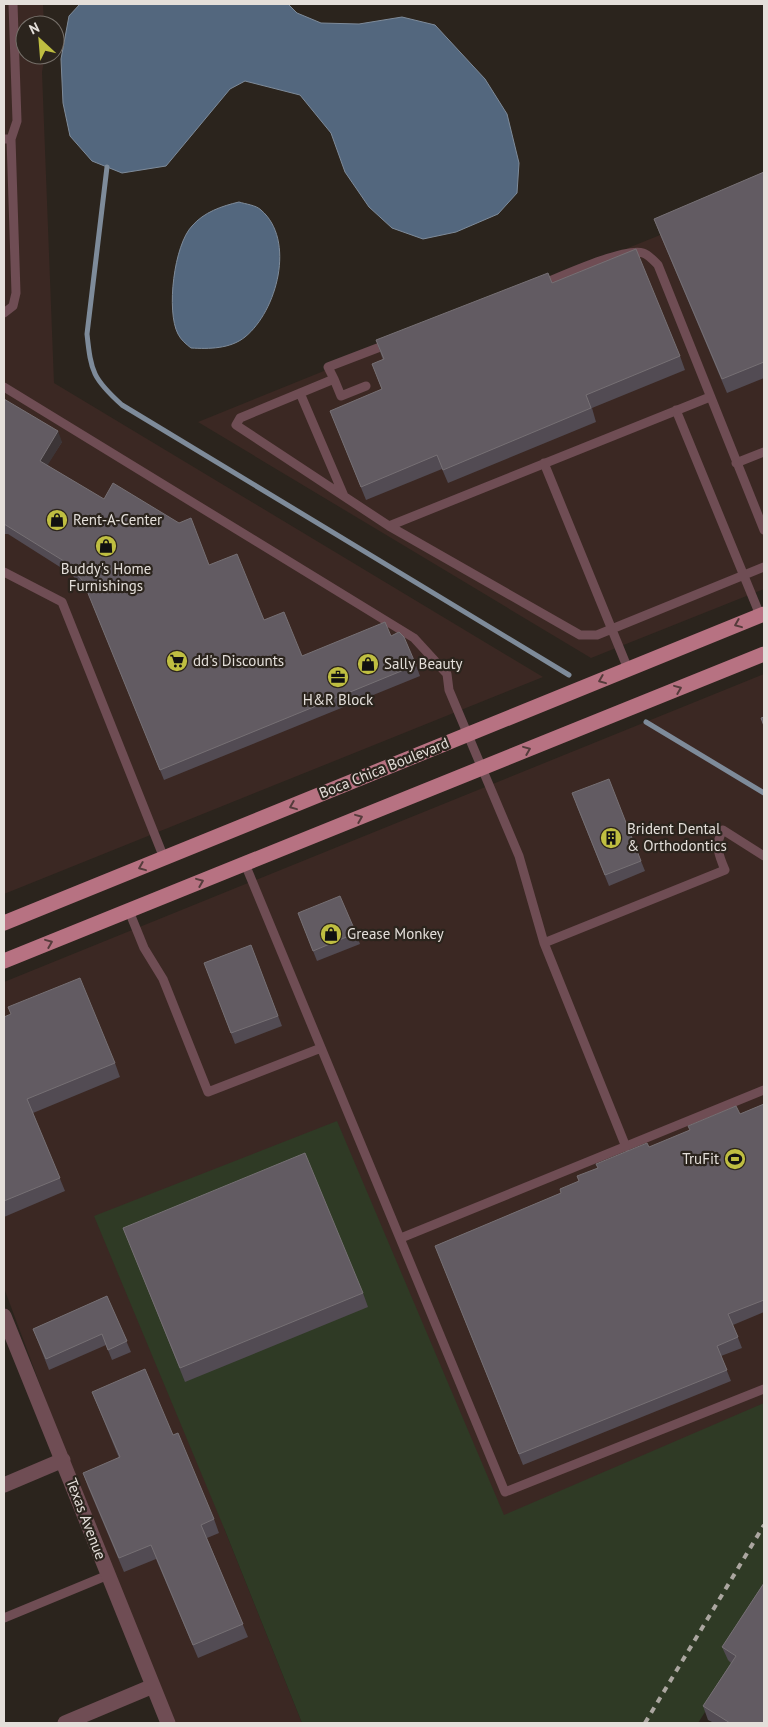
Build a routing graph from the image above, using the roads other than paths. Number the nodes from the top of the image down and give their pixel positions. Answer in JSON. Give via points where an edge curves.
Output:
{"nodes":[{"id":1,"x":14,"y":4,"type":"edge"},
{"id":2,"x":7,"y":139,"type":"edge"},
{"id":3,"x":530,"y":289,"type":"edge"},
{"id":4,"x":4,"y":313,"type":"edge"},
{"id":5,"x":402,"y":339,"type":"edge"},
{"id":6,"x":334,"y":379,"type":"junction"},
{"id":7,"x":366,"y":386,"type":"dead end"},
{"id":8,"x":4,"y":387,"type":"edge"},
{"id":9,"x":300,"y":393,"type":"junction"},
{"id":10,"x":710,"y":397,"type":"junction"},
{"id":11,"x":676,"y":410,"type":"junction"},
{"id":12,"x":764,"y":452,"type":"edge"},
{"id":13,"x":544,"y":463,"type":"junction"},
{"id":14,"x":736,"y":463,"type":"junction"},
{"id":15,"x":344,"y":496,"type":"junction"},
{"id":16,"x":389,"y":526,"type":"junction"},
{"id":17,"x":764,"y":530,"type":"edge"},
{"id":18,"x":764,"y":567,"type":"edge"},
{"id":19,"x":4,"y":572,"type":"edge"},
{"id":20,"x":744,"y":576,"type":"junction"},
{"id":21,"x":762,"y":615,"type":"edge"},
{"id":22,"x":611,"y":629,"type":"junction"},
{"id":23,"x":764,"y":654,"type":"edge"},
{"id":24,"x":628,"y":669,"type":"junction"},
{"id":25,"x":468,"y":734,"type":"junction"},
{"id":26,"x":482,"y":768,"type":"junction"},
{"id":27,"x":764,"y":856,"type":"edge"},
{"id":28,"x":164,"y":858,"type":"junction"},
{"id":29,"x":245,"y":864,"type":"junction"},
{"id":30,"x":129,"y":911,"type":"junction"},
{"id":31,"x":4,"y":923,"type":"edge"},
{"id":32,"x":544,"y":942,"type":"junction"},
{"id":33,"x":4,"y":962,"type":"edge"},
{"id":34,"x":321,"y":1048,"type":"junction"},
{"id":35,"x":764,"y":1090,"type":"edge"},
{"id":36,"x":626,"y":1147,"type":"junction"},
{"id":37,"x":401,"y":1238,"type":"junction"},
{"id":38,"x":4,"y":1316,"type":"edge"},
{"id":39,"x":764,"y":1390,"type":"edge"},
{"id":40,"x":63,"y":1460,"type":"junction"},
{"id":41,"x":4,"y":1485,"type":"edge"},
{"id":42,"x":108,"y":1575,"type":"junction"},
{"id":43,"x":4,"y":1618,"type":"edge"},
{"id":44,"x":152,"y":1686,"type":"junction"},
{"id":45,"x":65,"y":1723,"type":"edge"},
{"id":46,"x":168,"y":1723,"type":"edge"}],
"edges":[{"from":1,"to":2,"type":"lane","via":[[17,116],[16,128]]},
{"from":2,"to":4,"type":"lane","via":[[16,293],[13,306]]},
{"from":3,"to":10,"type":"lane","via":[[621,254],[645,253],[658,265]]},
{"from":5,"to":6,"type":"lane","via":[[328,367]]},
{"from":6,"to":7,"type":"lane","via":[[341,396]]},
{"from":6,"to":9,"type":"lane"},
{"from":8,"to":25,"type":"lane","via":[[414,638],[447,674],[448,690]]},
{"from":9,"to":15,"type":"lane"},
{"from":9,"to":15,"type":"lane","via":[[240,418],[236,425]]},
{"from":10,"to":11,"type":"lane"},
{"from":10,"to":14,"type":"lane"},
{"from":11,"to":13,"type":"lane"},
{"from":11,"to":20,"type":"lane"},
{"from":12,"to":14,"type":"lane"},
{"from":13,"to":16,"type":"lane"},
{"from":13,"to":22,"type":"lane"},
{"from":14,"to":17,"type":"lane"},
{"from":15,"to":16,"type":"lane"},
{"from":16,"to":22,"type":"lane","via":[[580,635],[591,636]]},
{"from":18,"to":20,"type":"lane"},
{"from":19,"to":28,"type":"lane","via":[[62,602]]},
{"from":20,"to":21,"type":"lane"},
{"from":20,"to":22,"type":"lane"},
{"from":21,"to":24,"type":"main road","name":"Boca Chica Boulevard","one_way":true},
{"from":22,"to":24,"type":"lane"},
{"from":26,"to":23,"type":"main road","one_way":true},
{"from":24,"to":25,"type":"main road","name":"Boca Chica Boulevard","one_way":true},
{"from":25,"to":26,"type":"lane"},
{"from":25,"to":28,"type":"main road","name":"Boca Chica Boulevard","one_way":true},
{"from":29,"to":26,"type":"main road","one_way":true},
{"from":26,"to":32,"type":"lane","via":[[519,856]]},
{"from":27,"to":32,"type":"lane","via":[[723,830],[718,849],[725,870]]},
{"from":28,"to":31,"type":"main road","name":"Boca Chica Boulevard","one_way":true},
{"from":30,"to":29,"type":"main road","one_way":true},
{"from":29,"to":34,"type":"lane"},
{"from":33,"to":30,"type":"main road","one_way":true},
{"from":30,"to":34,"type":"lane","via":[[144,948],[163,979],[208,1092]]},
{"from":32,"to":36,"type":"lane"},
{"from":34,"to":37,"type":"lane"},
{"from":35,"to":36,"type":"lane"},
{"from":36,"to":37,"type":"lane"},
{"from":37,"to":39,"type":"lane","via":[[505,1492]]},
{"from":38,"to":40,"type":"street","name":"Texas Avenue"},
{"from":40,"to":41,"type":"street"},
{"from":40,"to":42,"type":"street","name":"Texas Avenue"},
{"from":42,"to":43,"type":"lane"},
{"from":42,"to":44,"type":"street","name":"Texas Avenue"},
{"from":44,"to":45,"type":"street"},
{"from":44,"to":46,"type":"street","name":"Texas Avenue"}]}
